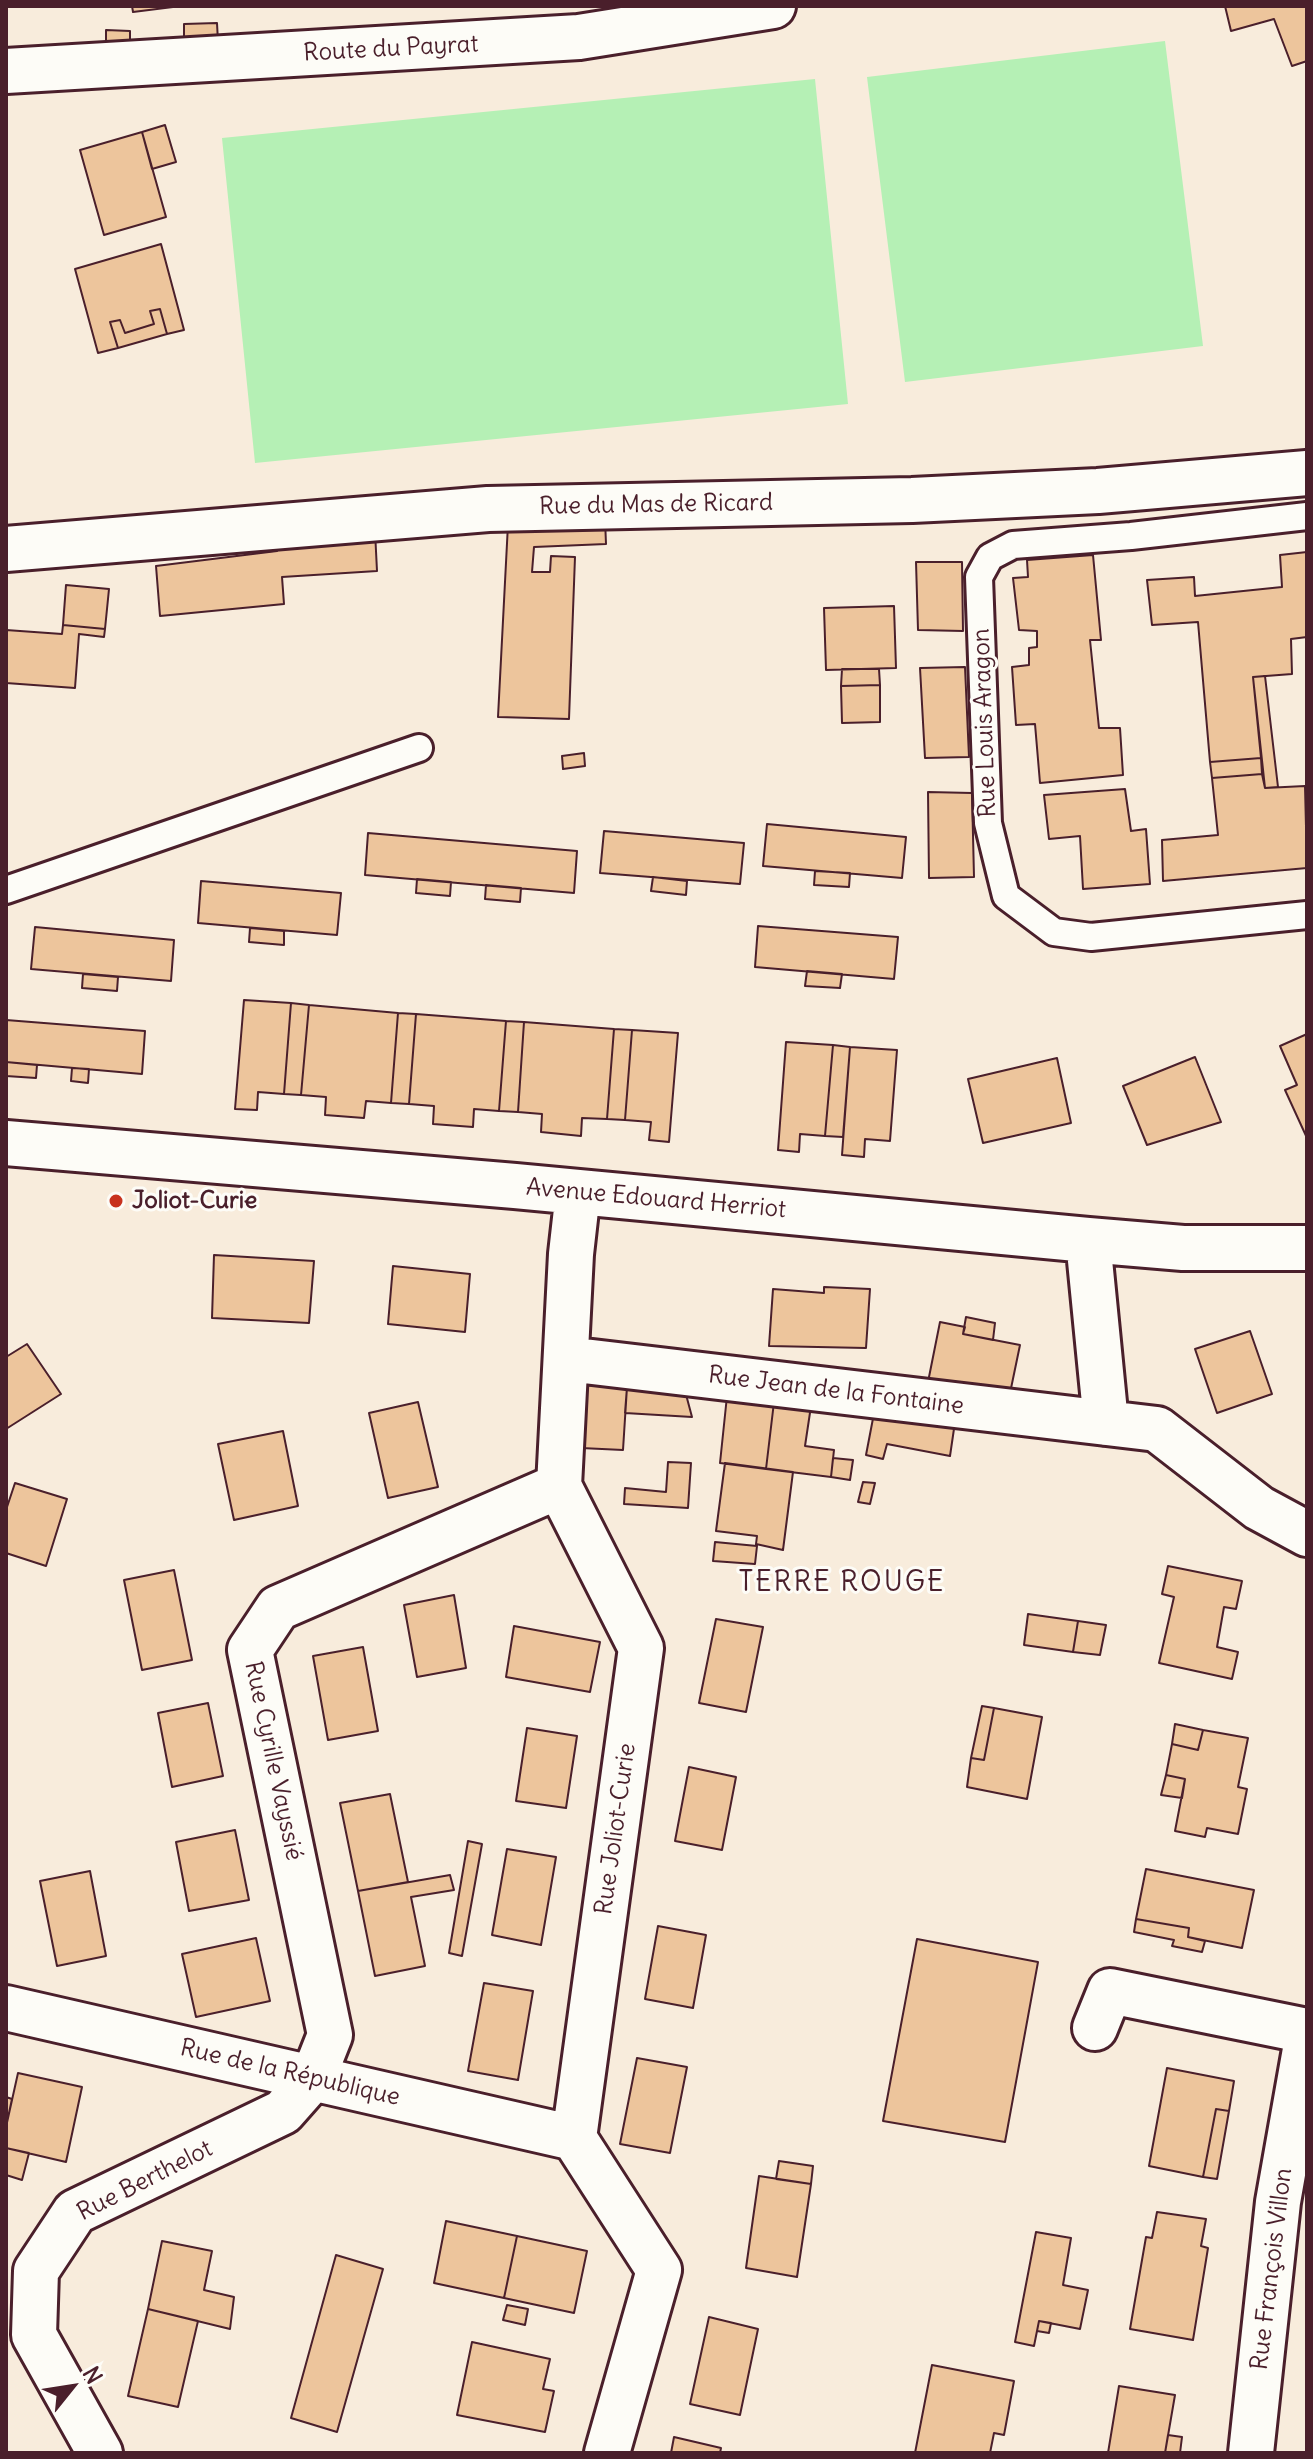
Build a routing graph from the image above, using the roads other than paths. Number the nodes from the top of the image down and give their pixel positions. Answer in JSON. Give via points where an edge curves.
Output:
{"nodes":[{"id":1,"x":773,"y":6,"type":"edge"},
{"id":2,"x":6,"y":71,"type":"edge"},
{"id":3,"x":1307,"y":473,"type":"edge"},
{"id":4,"x":1307,"y":516,"type":"edge"},
{"id":5,"x":6,"y":549,"type":"edge"},
{"id":6,"x":419,"y":748,"type":"dead end"},
{"id":7,"x":6,"y":890,"type":"edge"},
{"id":8,"x":1307,"y":915,"type":"edge"},
{"id":9,"x":6,"y":1143,"type":"edge"},
{"id":10,"x":578,"y":1192,"type":"junction"},
{"id":11,"x":1088,"y":1240,"type":"junction"},
{"id":12,"x":1307,"y":1248,"type":"edge"},
{"id":13,"x":567,"y":1359,"type":"junction"},
{"id":14,"x":1106,"y":1423,"type":"junction"},
{"id":15,"x":559,"y":1486,"type":"junction"},
{"id":16,"x":1305,"y":1538,"type":"edge"},
{"id":17,"x":6,"y":2008,"type":"edge"},
{"id":18,"x":1095,"y":2028,"type":"dead end"},
{"id":19,"x":1307,"y":2031,"type":"edge"},
{"id":20,"x":1307,"y":2038,"type":"edge"},
{"id":21,"x":313,"y":2078,"type":"junction"},
{"id":22,"x":574,"y":2138,"type":"junction"},
{"id":23,"x":100,"y":2453,"type":"edge"},
{"id":24,"x":607,"y":2453,"type":"edge"},
{"id":25,"x":1251,"y":2453,"type":"edge"}],
"edges":[{"from":1,"to":2,"type":"street","name":"Route du Payrat","via":[[579,37]]},
{"from":3,"to":5,"type":"street","name":"Rue du Mas de Ricard","via":[[928,499],[488,509]]},
{"from":4,"to":8,"type":"lane","name":"Rue Louis Aragon","via":[[1013,545],[990,557],[979,577],[988,823],[1006,896],[1054,932],[1091,937]]},
{"from":6,"to":7,"type":"lane"},
{"from":9,"to":10,"type":"street","name":"Avenue Edouard Herriot"},
{"from":10,"to":11,"type":"street","name":"Avenue Edouard Herriot"},
{"from":10,"to":13,"type":"street"},
{"from":11,"to":12,"type":"street","name":"Avenue Edouard Herriot","via":[[1183,1248]]},
{"from":11,"to":14,"type":"street"},
{"from":13,"to":14,"type":"street","name":"Rue Jean de la Fontaine"},
{"from":13,"to":15,"type":"street"},
{"from":14,"to":16,"type":"street","name":"Rue Jean de la Fontaine","via":[[1157,1429]]},
{"from":15,"to":21,"type":"street","name":"Rue Cyrille Vayssié","via":[[278,1608],[250,1650],[330,2035]]},
{"from":15,"to":22,"type":"street","name":"Rue Joliot-Curie","via":[[641,1648]]},
{"from":17,"to":21,"type":"street","name":"Rue de la République"},
{"from":18,"to":19,"type":"street","via":[[1110,1991]]},
{"from":20,"to":25,"type":"street","name":"Rue François Villon","via":[[1278,2202]]},
{"from":21,"to":22,"type":"street","name":"Rue de la République"},
{"from":21,"to":23,"type":"street","name":"Rue Berthelot","via":[[283,2112],[75,2212],[36,2271],[34,2335]]},
{"from":22,"to":24,"type":"street","via":[[659,2270]]}]}
